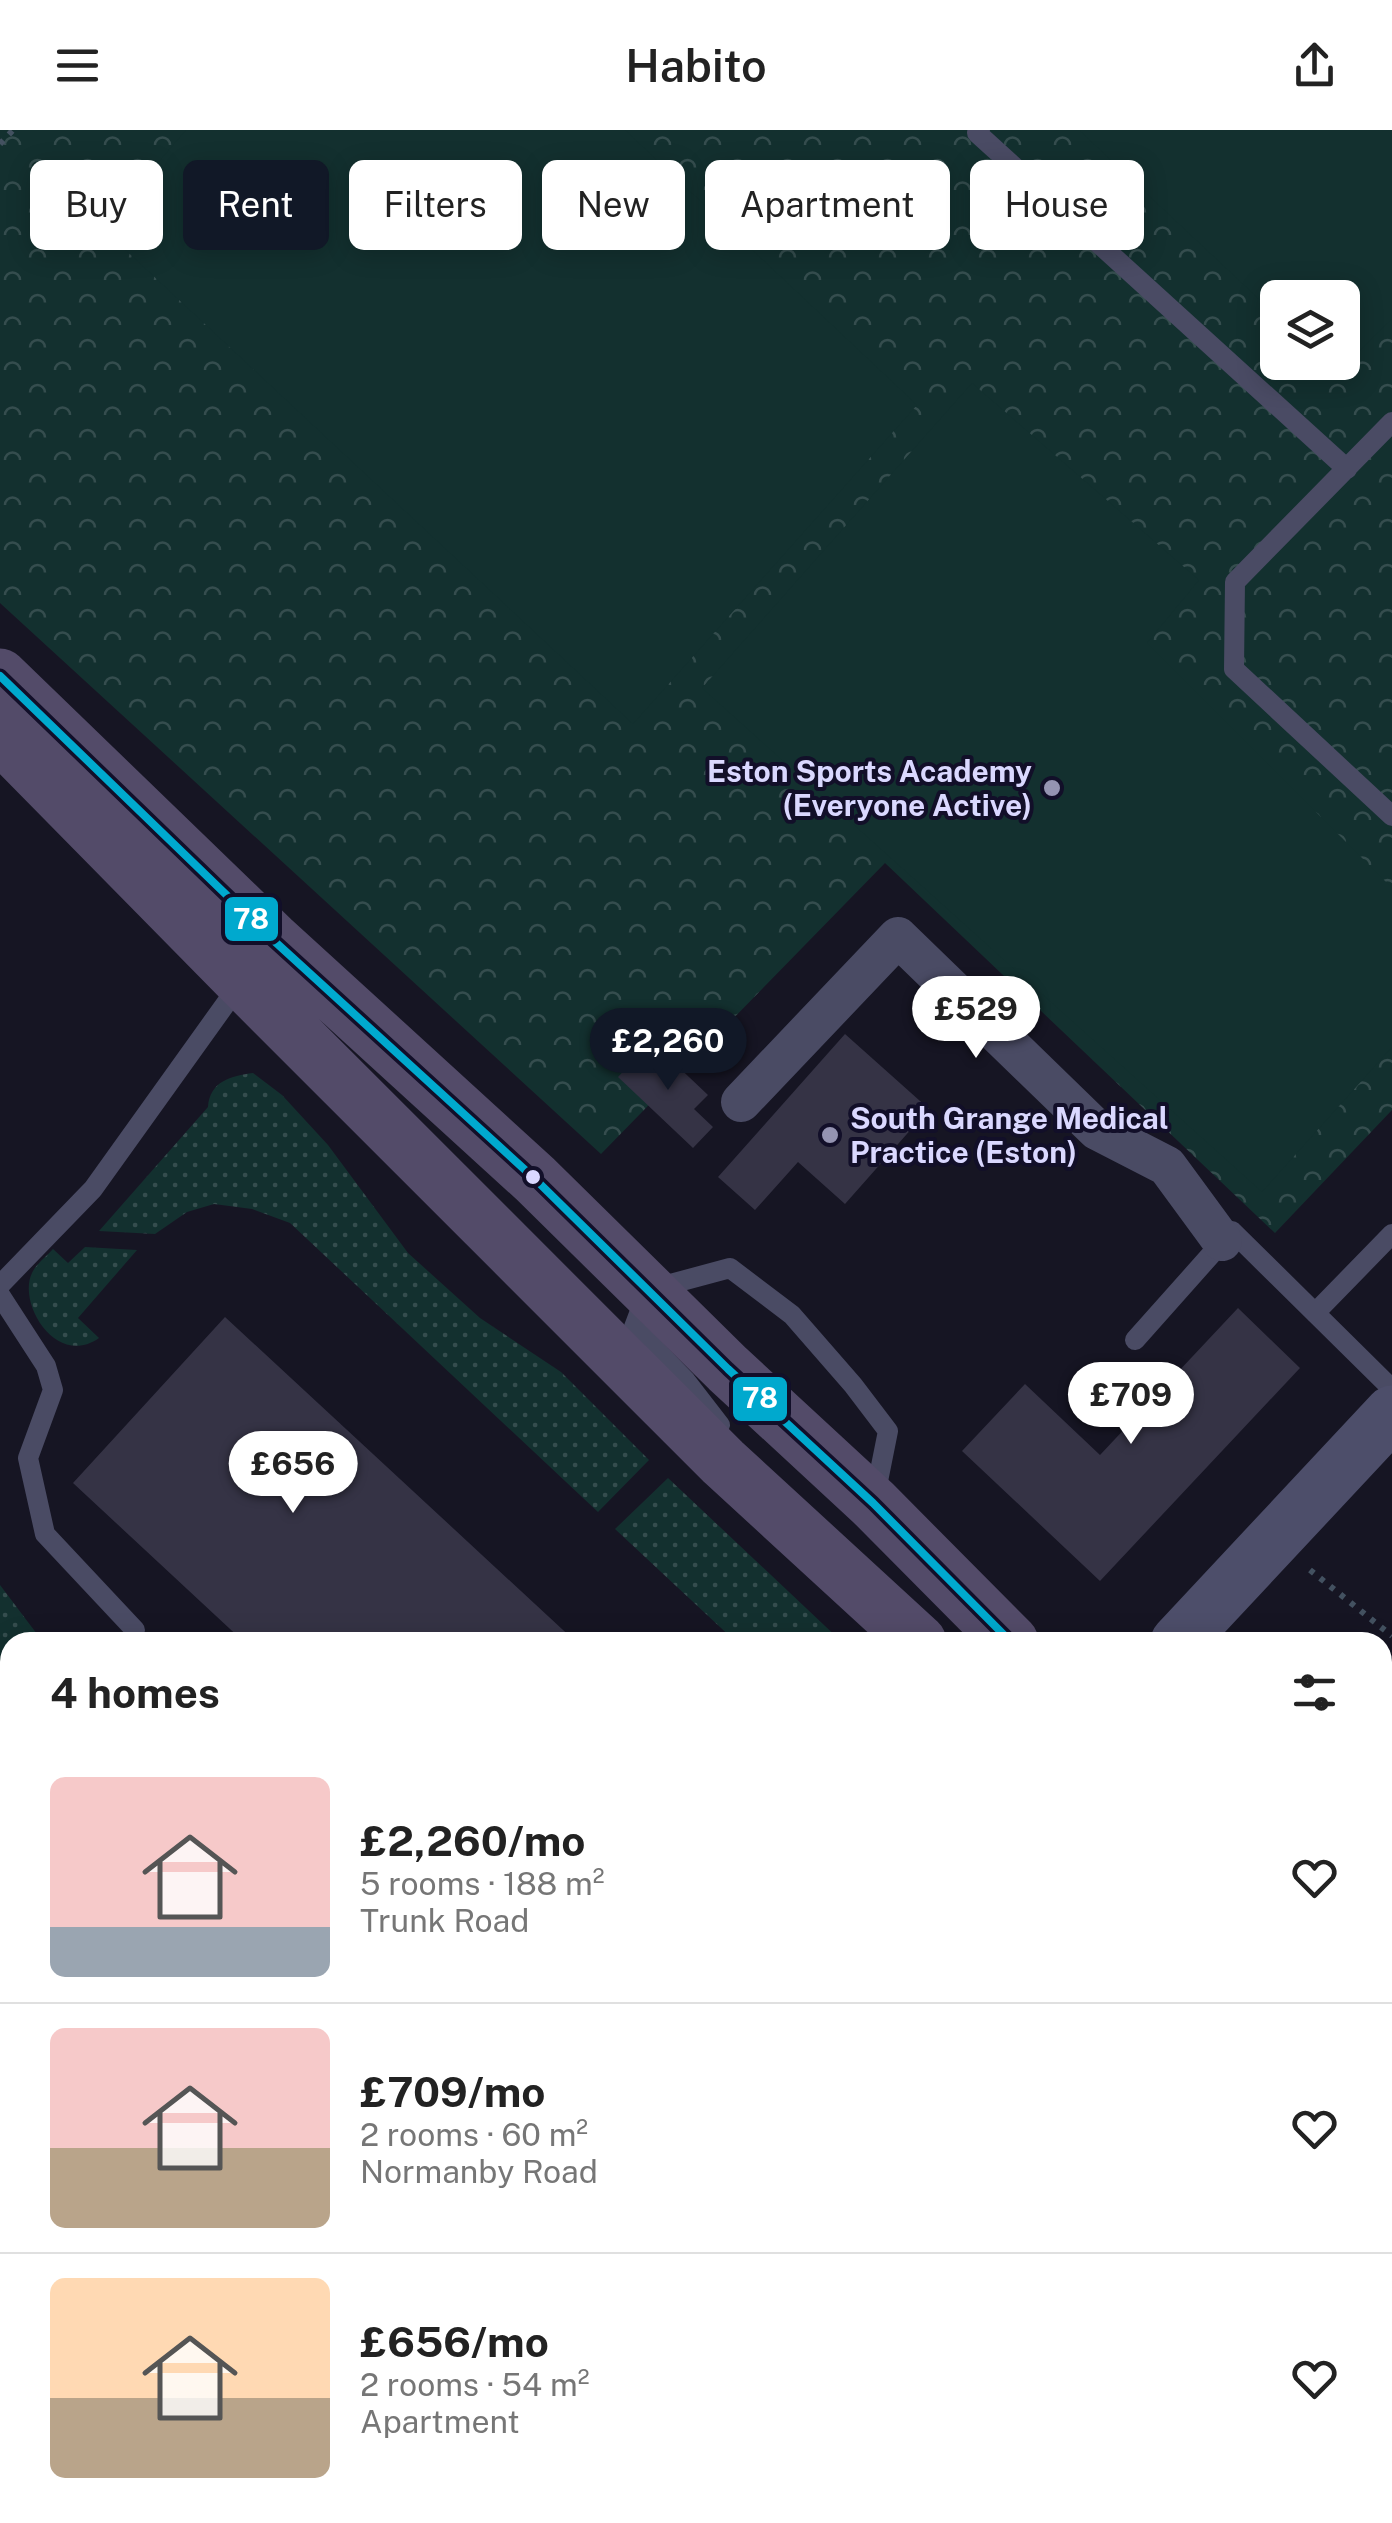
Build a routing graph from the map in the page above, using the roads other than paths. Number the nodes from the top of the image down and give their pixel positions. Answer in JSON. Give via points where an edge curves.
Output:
{"nodes":[{"id":1,"x":980,"y":130,"type":"edge"},
{"id":2,"x":1392,"y":422,"type":"edge"},
{"id":3,"x":1347,"y":469,"type":"junction"},
{"id":4,"x":0,"y":676,"type":"edge"},
{"id":5,"x":0,"y":736,"type":"edge"},
{"id":6,"x":1392,"y":816,"type":"edge"},
{"id":7,"x":257,"y":960,"type":"junction"},
{"id":8,"x":741,"y":1102,"type":"dead end"},
{"id":9,"x":1392,"y":1234,"type":"edge"},
{"id":10,"x":1222,"y":1241,"type":"junction"},
{"id":11,"x":0,"y":1285,"type":"edge"},
{"id":12,"x":648,"y":1290,"type":"junction"},
{"id":13,"x":0,"y":1295,"type":"edge"},
{"id":14,"x":1315,"y":1312,"type":"junction"},
{"id":15,"x":1135,"y":1340,"type":"dead end"},
{"id":16,"x":1392,"y":1388,"type":"edge"},
{"id":17,"x":1392,"y":1412,"type":"edge"},
{"id":18,"x":874,"y":1503,"type":"junction"},
{"id":19,"x":805,"y":1537,"type":"junction"},
{"id":20,"x":134,"y":1630,"type":"dead end"},
{"id":21,"x":909,"y":1632,"type":"edge"},
{"id":22,"x":1001,"y":1632,"type":"edge"},
{"id":23,"x":1188,"y":1632,"type":"edge"}],
"edges":[{"from":1,"to":3,"type":"lane"},
{"from":2,"to":3,"type":"lane"},
{"from":3,"to":6,"type":"lane","via":[[1235,582],[1234,669]]},
{"from":4,"to":7,"type":"main road"},
{"from":5,"to":7,"type":"main road"},
{"from":7,"to":11,"type":"lane","via":[[94,1189]]},
{"from":7,"to":12,"type":"main road","via":[[535,1179]]},
{"from":7,"to":19,"type":"main road","via":[[723,1462]]},
{"from":8,"to":10,"type":"street","via":[[898,937],[1097,1130],[1168,1166]]},
{"from":9,"to":14,"type":"lane"},
{"from":10,"to":14,"type":"lane","via":[[1232,1230]]},
{"from":10,"to":15,"type":"lane"},
{"from":12,"to":18,"type":"main road"},
{"from":12,"to":18,"type":"lane","via":[[730,1268],[792,1315],[888,1431]]},
{"from":12,"to":19,"type":"lane","via":[[634,1327],[686,1381]]},
{"from":13,"to":20,"type":"lane","via":[[46,1366],[53,1390],[28,1458],[45,1534]]},
{"from":14,"to":16,"type":"lane"},
{"from":17,"to":23,"type":"street"},
{"from":18,"to":22,"type":"main road"},
{"from":19,"to":21,"type":"main road"}]}
